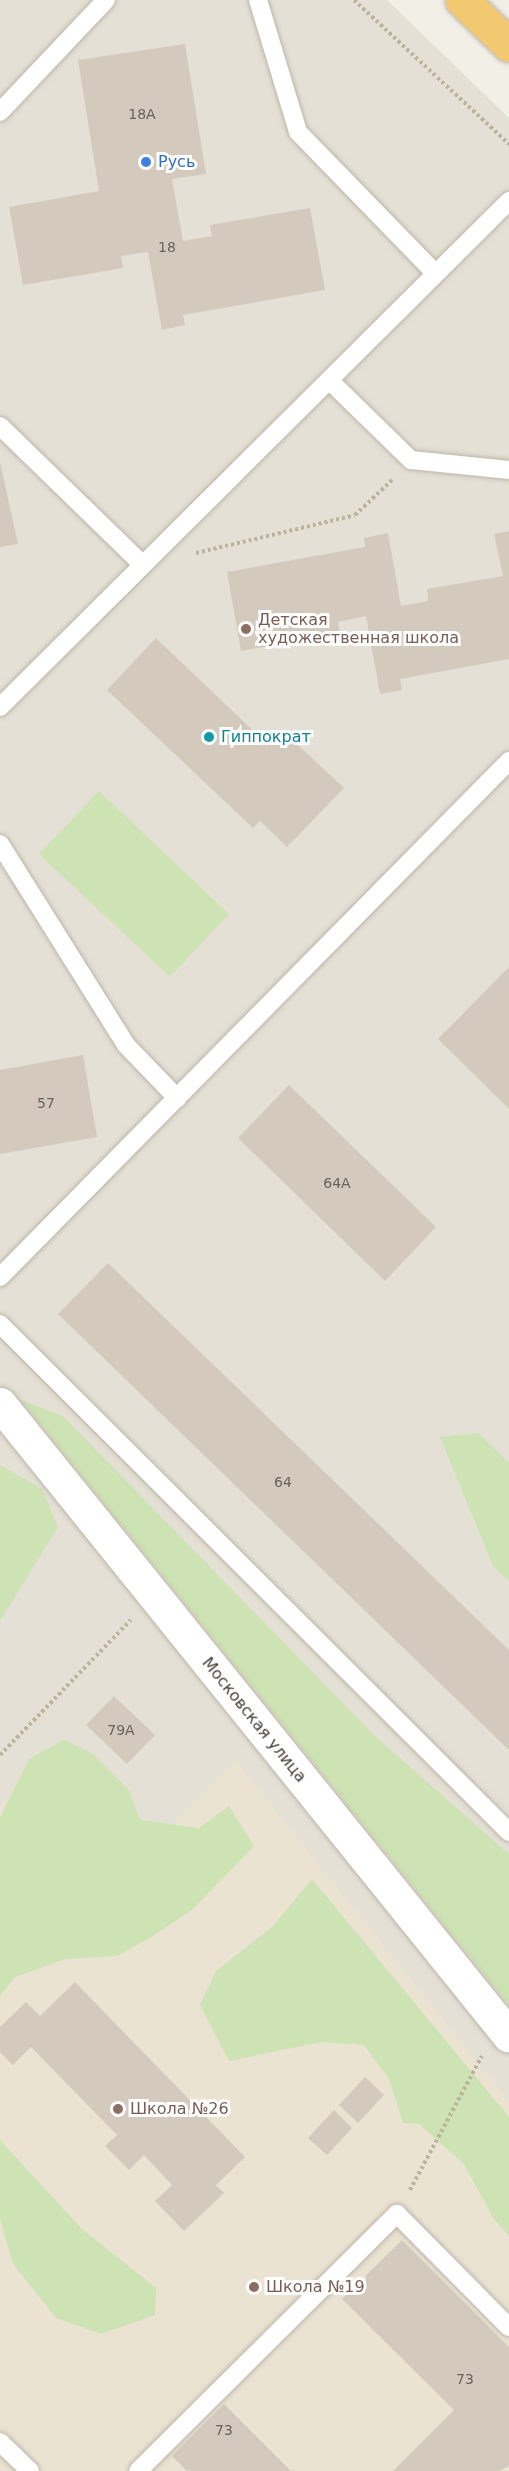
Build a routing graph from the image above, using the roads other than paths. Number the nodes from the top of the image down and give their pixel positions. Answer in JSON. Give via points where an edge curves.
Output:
{"nodes":[{"id":1,"x":106,"y":0,"type":"edge"},
{"id":2,"x":258,"y":0,"type":"edge"},
{"id":3,"x":462,"y":0,"type":"edge"},
{"id":4,"x":509,"y":45,"type":"edge"},
{"id":5,"x":0,"y":111,"type":"edge"},
{"id":6,"x":509,"y":201,"type":"edge"},
{"id":7,"x":435,"y":273,"type":"junction"},
{"id":8,"x":329,"y":380,"type":"junction"},
{"id":9,"x":0,"y":426,"type":"edge"},
{"id":10,"x":509,"y":470,"type":"edge"},
{"id":11,"x":143,"y":565,"type":"junction"},
{"id":12,"x":0,"y":707,"type":"edge"},
{"id":13,"x":509,"y":762,"type":"edge"},
{"id":14,"x":0,"y":844,"type":"edge"},
{"id":15,"x":177,"y":1098,"type":"junction"},
{"id":16,"x":0,"y":1277,"type":"edge"},
{"id":17,"x":0,"y":1324,"type":"edge"},
{"id":18,"x":0,"y":1404,"type":"edge"},
{"id":19,"x":509,"y":1832,"type":"edge"},
{"id":20,"x":504,"y":2030,"type":"edge"},
{"id":21,"x":509,"y":2327,"type":"edge"},
{"id":22,"x":0,"y":2442,"type":"edge"},
{"id":23,"x":30,"y":2471,"type":"edge"},
{"id":24,"x":138,"y":2471,"type":"edge"}],
"edges":[{"from":1,"to":5,"type":"lane"},
{"from":2,"to":7,"type":"lane","via":[[298,132]]},
{"from":3,"to":4,"type":"highway"},
{"from":6,"to":7,"type":"lane"},
{"from":7,"to":8,"type":"lane"},
{"from":8,"to":10,"type":"lane","via":[[411,460]]},
{"from":8,"to":11,"type":"lane"},
{"from":9,"to":11,"type":"lane"},
{"from":11,"to":12,"type":"lane"},
{"from":13,"to":15,"type":"lane"},
{"from":14,"to":15,"type":"lane","via":[[126,1046]]},
{"from":15,"to":16,"type":"lane"},
{"from":17,"to":19,"type":"lane"},
{"from":18,"to":20,"type":"street","name":"Московская улица"},
{"from":21,"to":24,"type":"lane","via":[[397,2214]]},
{"from":22,"to":23,"type":"lane"}]}
